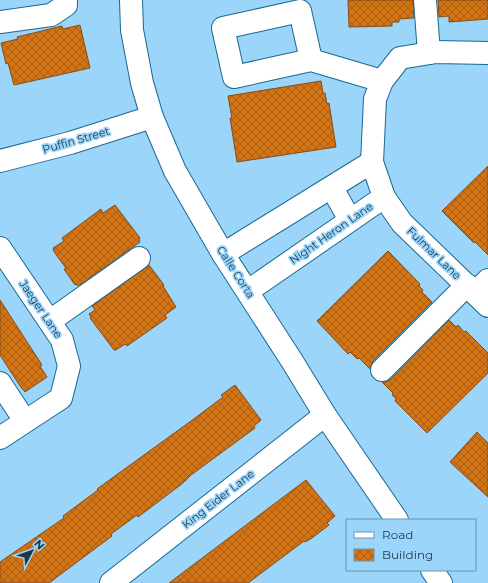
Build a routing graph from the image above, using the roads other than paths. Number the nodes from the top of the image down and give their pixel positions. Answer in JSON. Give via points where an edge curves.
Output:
{"nodes":[{"id":1,"x":66,"y":0,"type":"edge"},
{"id":2,"x":130,"y":0,"type":"edge"},
{"id":3,"x":425,"y":0,"type":"edge"},
{"id":4,"x":0,"y":22,"type":"edge"},
{"id":5,"x":429,"y":53,"type":"junction"},
{"id":6,"x":488,"y":53,"type":"edge"},
{"id":7,"x":311,"y":60,"type":"dead end"},
{"id":8,"x":382,"y":81,"type":"junction"},
{"id":9,"x":152,"y":117,"type":"junction"},
{"id":10,"x":0,"y":161,"type":"edge"},
{"id":11,"x":372,"y":162,"type":"junction"},
{"id":12,"x":332,"y":188,"type":"junction"},
{"id":13,"x":384,"y":197,"type":"junction"},
{"id":14,"x":350,"y":220,"type":"junction"},
{"id":15,"x":0,"y":248,"type":"edge"},
{"id":16,"x":223,"y":254,"type":"junction"},
{"id":17,"x":139,"y":258,"type":"dead end"},
{"id":18,"x":248,"y":291,"type":"junction"},
{"id":19,"x":479,"y":291,"type":"edge"},
{"id":20,"x":50,"y":321,"type":"junction"},
{"id":21,"x":382,"y":370,"type":"dead end"},
{"id":22,"x":0,"y":383,"type":"edge"},
{"id":23,"x":326,"y":416,"type":"junction"},
{"id":24,"x":25,"y":421,"type":"junction"},
{"id":25,"x":0,"y":438,"type":"edge"},
{"id":26,"x":396,"y":519,"type":"edge"},
{"id":27,"x":433,"y":571,"type":"edge"},
{"id":28,"x":111,"y":583,"type":"edge"},
{"id":29,"x":441,"y":583,"type":"edge"}],
"edges":[{"from":1,"to":4,"type":"street","via":[[66,5],[51,15]]},
{"from":2,"to":9,"type":"street","name":"Calle Corta","via":[[132,30],[142,83]]},
{"from":3,"to":5,"type":"street"},
{"from":5,"to":6,"type":"street","name":"Night Heron Lane"},
{"from":5,"to":8,"type":"street","name":"Night Heron Lane","via":[[400,58]]},
{"from":7,"to":8,"type":"street"},
{"from":8,"to":11,"type":"street","name":"Night Heron Lane","via":[[375,99]]},
{"from":9,"to":10,"type":"street","name":"Puffin Street","via":[[70,143]]},
{"from":9,"to":16,"type":"street","name":"Calle Corta","via":[[175,171]]},
{"from":11,"to":12,"type":"street"},
{"from":11,"to":13,"type":"street","name":"Night Heron Lane"},
{"from":12,"to":14,"type":"street"},
{"from":12,"to":16,"type":"street"},
{"from":13,"to":14,"type":"street","name":"Night Heron Lane"},
{"from":13,"to":19,"type":"street","name":"Fulmar Lane","via":[[402,223]]},
{"from":14,"to":18,"type":"street","name":"Night Heron Lane"},
{"from":15,"to":20,"type":"street","name":"Jaeger Lane"},
{"from":16,"to":18,"type":"street","name":"Calle Corta"},
{"from":17,"to":20,"type":"street"},
{"from":18,"to":23,"type":"street","name":"Calle Corta"},
{"from":19,"to":21,"type":"street"},
{"from":20,"to":24,"type":"street","name":"Jaeger Lane","via":[[62,340],[70,366],[60,398]]},
{"from":22,"to":24,"type":"street"},
{"from":23,"to":26,"type":"street","name":"Calle Corta"},
{"from":23,"to":28,"type":"street","name":"King Eider Lane"},
{"from":24,"to":25,"type":"street"},
{"from":27,"to":29,"type":"street"}]}
